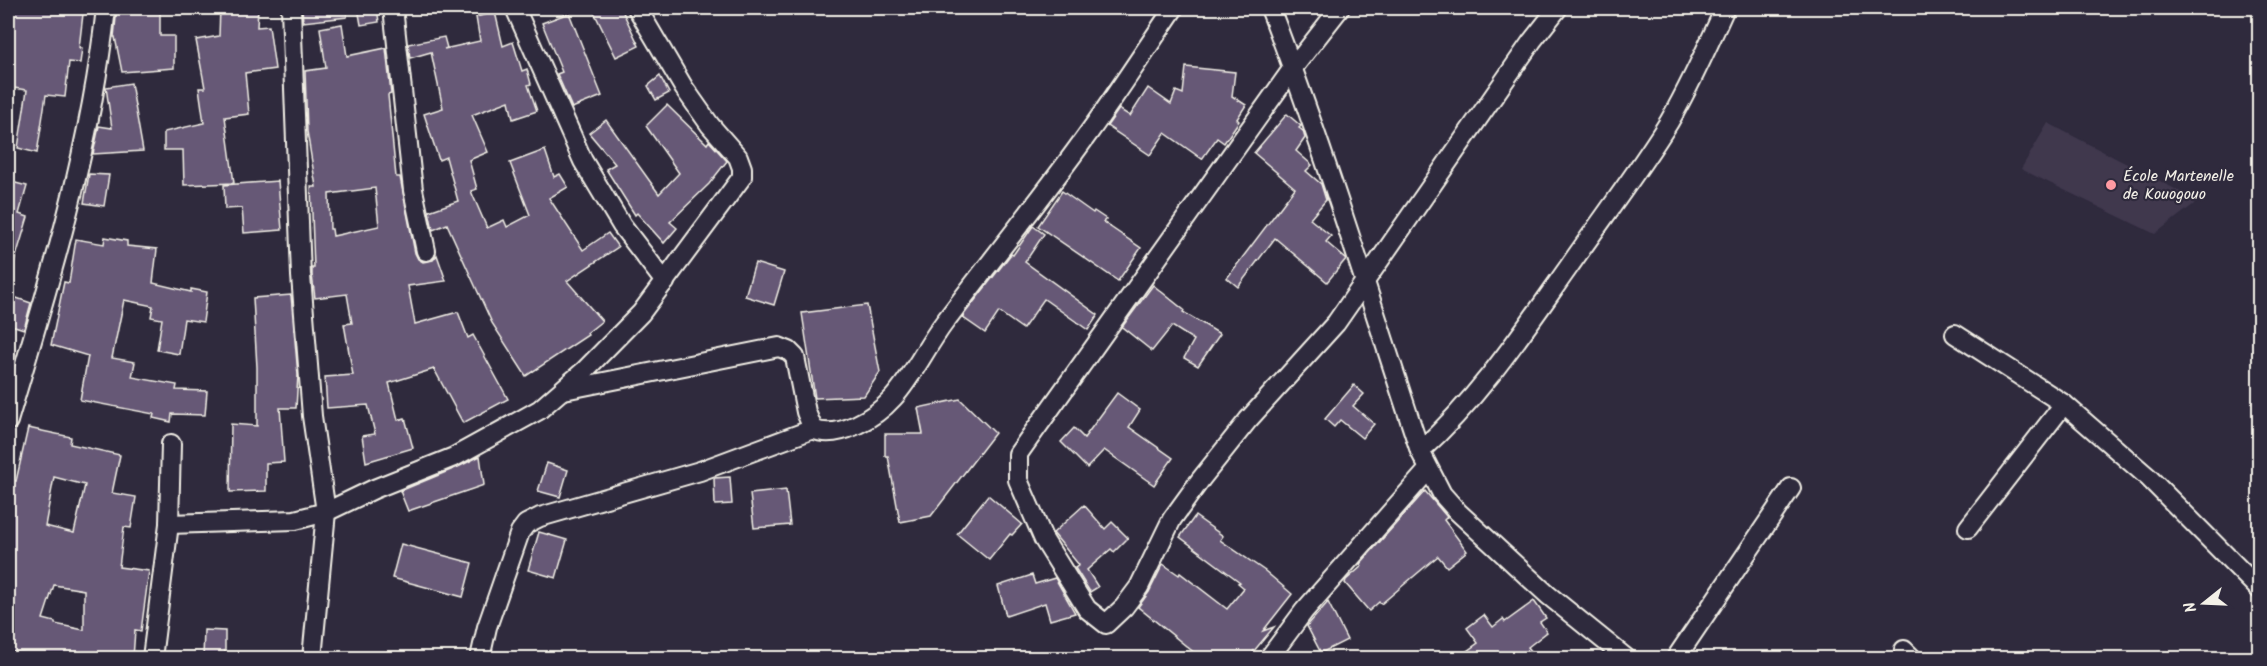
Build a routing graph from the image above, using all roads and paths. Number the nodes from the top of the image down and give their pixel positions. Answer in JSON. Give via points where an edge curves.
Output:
{"nodes":[{"id":1,"x":106,"y":8,"type":"edge"},
{"id":2,"x":291,"y":8,"type":"edge"},
{"id":3,"x":393,"y":8,"type":"edge"},
{"id":4,"x":515,"y":8,"type":"edge"},
{"id":5,"x":637,"y":8,"type":"edge"},
{"id":6,"x":1174,"y":8,"type":"edge"},
{"id":7,"x":1270,"y":8,"type":"edge"},
{"id":8,"x":1340,"y":8,"type":"edge"},
{"id":9,"x":1558,"y":8,"type":"edge"},
{"id":10,"x":1725,"y":8,"type":"edge"},
{"id":11,"x":1293,"y":68,"type":"junction"},
{"id":12,"x":426,"y":251,"type":"dead end"},
{"id":13,"x":664,"y":282,"type":"junction"},
{"id":14,"x":1365,"y":282,"type":"junction"},
{"id":15,"x":1954,"y":334,"type":"dead end"},
{"id":16,"x":560,"y":391,"type":"junction"},
{"id":17,"x":2064,"y":404,"type":"junction"},
{"id":18,"x":8,"y":421,"type":"edge"},
{"id":19,"x":813,"y":429,"type":"junction"},
{"id":20,"x":171,"y":444,"type":"dead end"},
{"id":21,"x":1420,"y":452,"type":"junction"},
{"id":22,"x":1428,"y":470,"type":"junction"},
{"id":23,"x":1791,"y":488,"type":"dead end"},
{"id":24,"x":326,"y":512,"type":"junction"},
{"id":25,"x":169,"y":524,"type":"junction"},
{"id":26,"x":1968,"y":528,"type":"dead end"},
{"id":27,"x":2259,"y":590,"type":"edge"},
{"id":28,"x":152,"y":658,"type":"edge"},
{"id":29,"x":312,"y":658,"type":"edge"},
{"id":30,"x":480,"y":658,"type":"edge"},
{"id":31,"x":1269,"y":658,"type":"edge"},
{"id":32,"x":1626,"y":658,"type":"edge"},
{"id":33,"x":1676,"y":658,"type":"edge"}],
"edges":[{"from":1,"to":18,"type":"street","via":[[70,209]]},
{"from":2,"to":24,"type":"street","via":[[301,276],[312,416]]},
{"from":3,"to":12,"type":"street","via":[[413,190]]},
{"from":4,"to":13,"type":"street","via":[[583,161],[622,226]]},
{"from":5,"to":13,"type":"street","via":[[684,88],[742,168],[738,185]]},
{"from":6,"to":19,"type":"street","via":[[1090,130],[942,325],[893,398],[847,430],[822,434]]},
{"from":7,"to":11,"type":"street"},
{"from":8,"to":11,"type":"street"},
{"from":9,"to":14,"type":"street"},
{"from":10,"to":21,"type":"street","via":[[1669,121],[1628,182],[1487,381]]},
{"from":11,"to":14,"type":"street"},
{"from":11,"to":14,"type":"street","via":[[1018,454],[1018,480],[1044,540],[1087,609],[1106,624],[1124,607],[1139,587],[1173,519],[1201,479],[1248,420],[1336,323]]},
{"from":13,"to":16,"type":"street","via":[[640,313]]},
{"from":14,"to":21,"type":"street"},
{"from":15,"to":17,"type":"street"},
{"from":16,"to":19,"type":"street","via":[[779,347],[795,357]]},
{"from":16,"to":24,"type":"street","via":[[508,429]]},
{"from":17,"to":26,"type":"street"},
{"from":17,"to":27,"type":"street","via":[[2148,477]]},
{"from":19,"to":30,"type":"street","via":[[700,471],[526,524],[487,627]]},
{"from":20,"to":25,"type":"street"},
{"from":21,"to":22,"type":"street"},
{"from":22,"to":31,"type":"street","via":[[1304,611]]},
{"from":22,"to":32,"type":"street","via":[[1458,512],[1548,595]]},
{"from":23,"to":33,"type":"street"},
{"from":24,"to":25,"type":"street","via":[[295,520]]},
{"from":24,"to":29,"type":"street"},
{"from":25,"to":28,"type":"street"}]}
